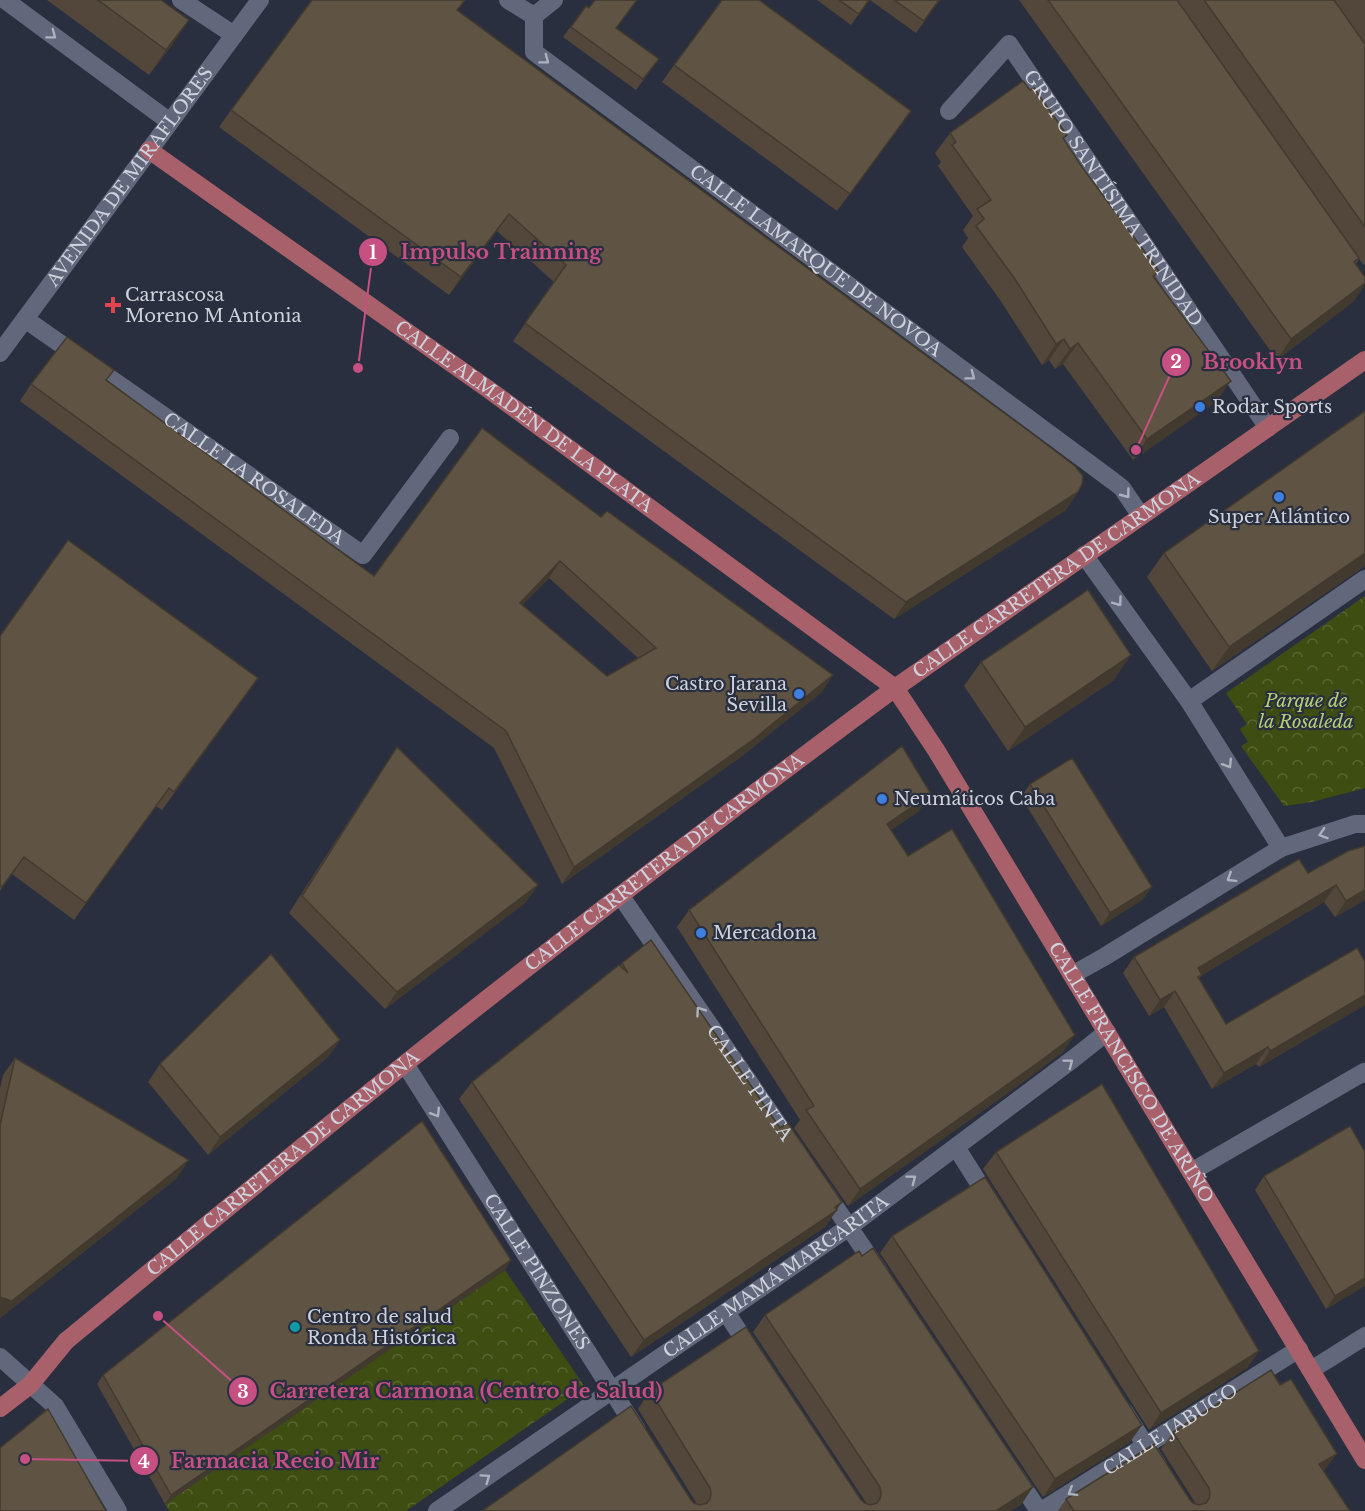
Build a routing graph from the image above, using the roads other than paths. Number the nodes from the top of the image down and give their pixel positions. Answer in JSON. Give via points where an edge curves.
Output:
{"nodes":[{"id":1,"x":5,"y":0,"type":"edge"},
{"id":2,"x":181,"y":0,"type":"edge"},
{"id":3,"x":260,"y":0,"type":"edge"},
{"id":4,"x":508,"y":0,"type":"edge"},
{"id":5,"x":554,"y":0,"type":"edge"},
{"id":6,"x":534,"y":16,"type":"junction"},
{"id":7,"x":234,"y":35,"type":"junction"},
{"id":8,"x":948,"y":111,"type":"dead end"},
{"id":9,"x":170,"y":122,"type":"junction"},
{"id":10,"x":149,"y":150,"type":"junction"},
{"id":11,"x":25,"y":319,"type":"junction"},
{"id":12,"x":0,"y":353,"type":"edge"},
{"id":13,"x":1365,"y":360,"type":"edge"},
{"id":14,"x":1268,"y":428,"type":"junction"},
{"id":15,"x":450,"y":438,"type":"dead end"},
{"id":16,"x":1141,"y":516,"type":"junction"},
{"id":17,"x":1084,"y":555,"type":"junction"},
{"id":18,"x":1365,"y":579,"type":"edge"},
{"id":19,"x":895,"y":688,"type":"junction"},
{"id":20,"x":1189,"y":701,"type":"junction"},
{"id":21,"x":1365,"y":824,"type":"edge"},
{"id":22,"x":1281,"y":848,"type":"junction"},
{"id":23,"x":620,"y":895,"type":"junction"},
{"id":24,"x":1072,"y":975,"type":"junction"},
{"id":25,"x":1107,"y":1032,"type":"junction"},
{"id":26,"x":405,"y":1064,"type":"junction"},
{"id":27,"x":1365,"y":1074,"type":"edge"},
{"id":28,"x":956,"y":1147,"type":"junction"},
{"id":29,"x":802,"y":1159,"type":"edge"},
{"id":30,"x":1191,"y":1172,"type":"junction"},
{"id":31,"x":815,"y":1179,"type":"edge"},
{"id":32,"x":1000,"y":1217,"type":"edge"},
{"id":33,"x":849,"y":1227,"type":"junction"},
{"id":34,"x":888,"y":1286,"type":"edge"},
{"id":35,"x":726,"y":1312,"type":"junction"},
{"id":36,"x":1365,"y":1336,"type":"edge"},
{"id":37,"x":1299,"y":1349,"type":"junction"},
{"id":38,"x":0,"y":1357,"type":"edge"},
{"id":39,"x":759,"y":1362,"type":"edge"},
{"id":40,"x":1311,"y":1370,"type":"junction"},
{"id":41,"x":30,"y":1385,"type":"junction"},
{"id":42,"x":612,"y":1391,"type":"junction"},
{"id":43,"x":1114,"y":1396,"type":"edge"},
{"id":44,"x":0,"y":1408,"type":"edge"},
{"id":45,"x":644,"y":1441,"type":"edge"},
{"id":46,"x":1146,"y":1446,"type":"junction"},
{"id":47,"x":1365,"y":1460,"type":"edge"},
{"id":48,"x":1006,"y":1462,"type":"edge"},
{"id":49,"x":1170,"y":1483,"type":"edge"},
{"id":50,"x":117,"y":1511,"type":"edge"},
{"id":51,"x":438,"y":1511,"type":"edge"},
{"id":52,"x":1040,"y":1511,"type":"edge"}],
"edges":[{"from":1,"to":9,"type":"street","one_way":true},
{"from":2,"to":7,"type":"street"},
{"from":3,"to":7,"type":"street","name":"AVENIDA DE MIRAFLORES"},
{"from":4,"to":6,"type":"street"},
{"from":5,"to":6,"type":"street"},
{"from":6,"to":16,"type":"street","name":"CALLE LAMARQUE DE NOVOA","one_way":true,"via":[[534,52],[1122,488]]},
{"from":7,"to":9,"type":"street","name":"AVENIDA DE MIRAFLORES"},
{"from":8,"to":14,"type":"street","name":"GRUPO SANTÍSIMA TRINIDAD","via":[[1009,44]]},
{"from":9,"to":10,"type":"street","name":"AVENIDA DE MIRAFLORES"},
{"from":10,"to":11,"type":"street","name":"AVENIDA DE MIRAFLORES"},
{"from":10,"to":19,"type":"main road","name":"CALLE ALMADÉN DE LA PLATA","via":[[488,388]]},
{"from":11,"to":12,"type":"street","name":"AVENIDA DE MIRAFLORES"},
{"from":11,"to":15,"type":"street","name":"CALLE LA ROSALEDA","via":[[363,555]]},
{"from":13,"to":14,"type":"main road","name":"CALLE CARRETERA DE CARMONA"},
{"from":14,"to":16,"type":"main road","name":"CALLE CARRETERA DE CARMONA"},
{"from":16,"to":17,"type":"main road","name":"CALLE CARRETERA DE CARMONA"},
{"from":17,"to":19,"type":"main road","name":"CALLE CARRETERA DE CARMONA"},
{"from":17,"to":20,"type":"street","one_way":true},
{"from":18,"to":20,"type":"street"},
{"from":19,"to":23,"type":"main road","name":"CALLE CARRETERA DE CARMONA"},
{"from":19,"to":24,"type":"main road","name":"CALLE FRANCISCO DE ARIÑO"},
{"from":20,"to":22,"type":"street","one_way":true},
{"from":21,"to":22,"type":"street","one_way":true},
{"from":22,"to":24,"type":"street","one_way":true},
{"from":23,"to":26,"type":"main road","name":"CALLE CARRETERA DE CARMONA"},
{"from":29,"to":23,"type":"street","name":"CALLE PINTA","one_way":true},
{"from":24,"to":25,"type":"main road","name":"CALLE FRANCISCO DE ARIÑO"},
{"from":28,"to":25,"type":"street","name":"CALLE MAMÁ MARGARITA","one_way":true},
{"from":25,"to":30,"type":"main road","name":"CALLE FRANCISCO DE ARIÑO"},
{"from":26,"to":41,"type":"main road","name":"CALLE CARRETERA DE CARMONA","via":[[66,1341]]},
{"from":26,"to":42,"type":"street","name":"CALLE PINZONES","one_way":true},
{"from":27,"to":30,"type":"street"},
{"from":28,"to":32,"type":"street"},
{"from":33,"to":28,"type":"street","name":"CALLE MAMÁ MARGARITA","one_way":true},
{"from":30,"to":37,"type":"main road","name":"CALLE FRANCISCO DE ARIÑO"},
{"from":31,"to":33,"type":"street"},
{"from":33,"to":34,"type":"street"},
{"from":33,"to":35,"type":"street","name":"CALLE MAMÁ MARGARITA"},
{"from":35,"to":39,"type":"street"},
{"from":35,"to":42,"type":"street","name":"CALLE MAMÁ MARGARITA"},
{"from":36,"to":40,"type":"street"},
{"from":37,"to":40,"type":"main road","name":"CALLE FRANCISCO DE ARIÑO"},
{"from":37,"to":46,"type":"street","name":"CALLE JABUGO"},
{"from":38,"to":41,"type":"street"},
{"from":40,"to":47,"type":"main road","name":"CALLE FRANCISCO DE ARIÑO"},
{"from":41,"to":44,"type":"main road","name":"CALLE CARRETERA DE CARMONA"},
{"from":41,"to":50,"type":"street","via":[[55,1406]]},
{"from":42,"to":45,"type":"street","name":"CALLE PINZONES"},
{"from":51,"to":42,"type":"street","name":"CALLE MAMÁ MARGARITA","one_way":true},
{"from":43,"to":46,"type":"street"},
{"from":46,"to":49,"type":"street"},
{"from":46,"to":52,"type":"street","name":"CALLE JABUGO","one_way":true},
{"from":48,"to":52,"type":"street"}]}
